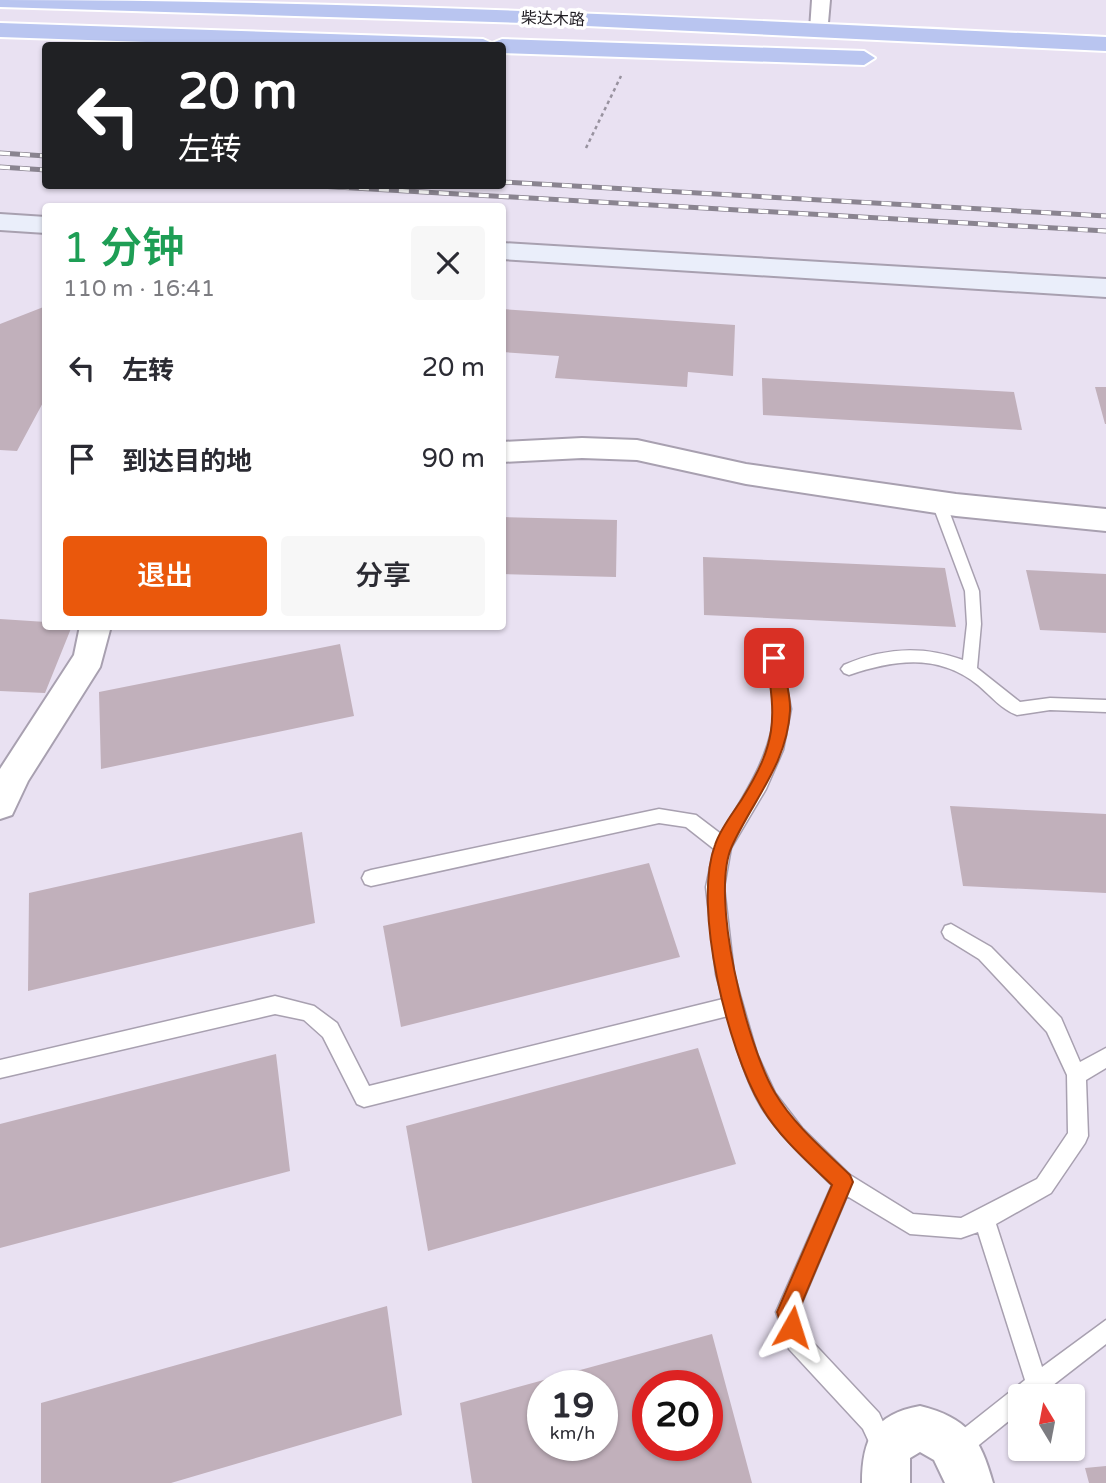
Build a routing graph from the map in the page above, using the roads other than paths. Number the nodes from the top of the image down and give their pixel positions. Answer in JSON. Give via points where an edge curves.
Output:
{"nodes":[{"id":1,"x":821,"y":0,"type":"edge"},
{"id":2,"x":0,"y":1,"type":"edge"},
{"id":3,"x":0,"y":30,"type":"edge"},
{"id":4,"x":820,"y":30,"type":"junction"},
{"id":5,"x":362,"y":42,"type":"edge"},
{"id":6,"x":1106,"y":44,"type":"edge"},
{"id":7,"x":506,"y":46,"type":"edge"},
{"id":8,"x":882,"y":59,"type":"dead end"},
{"id":9,"x":0,"y":222,"type":"edge"},
{"id":10,"x":42,"y":225,"type":"edge"},
{"id":11,"x":506,"y":251,"type":"edge"},
{"id":12,"x":1106,"y":288,"type":"edge"},
{"id":13,"x":506,"y":452,"type":"edge"},
{"id":14,"x":939,"y":503,"type":"junction"},
{"id":15,"x":1106,"y":520,"type":"edge"},
{"id":16,"x":95,"y":630,"type":"edge"},
{"id":17,"x":774,"y":658,"type":"dead end"},
{"id":18,"x":849,"y":670,"type":"dead end"},
{"id":19,"x":969,"y":670,"type":"junction"},
{"id":20,"x":1106,"y":706,"type":"edge"},
{"id":21,"x":0,"y":804,"type":"edge"},
{"id":22,"x":723,"y":846,"type":"junction"},
{"id":23,"x":371,"y":878,"type":"dead end"},
{"id":24,"x":951,"y":932,"type":"dead end"},
{"id":25,"x":734,"y":1005,"type":"junction"},
{"id":26,"x":1106,"y":1057,"type":"edge"},
{"id":27,"x":0,"y":1069,"type":"edge"},
{"id":28,"x":1076,"y":1075,"type":"junction"},
{"id":29,"x":843,"y":1182,"type":"junction"},
{"id":30,"x":984,"y":1219,"type":"junction"},
{"id":31,"x":1106,"y":1331,"type":"edge"},
{"id":32,"x":1025,"y":1384,"type":"edge"},
{"id":33,"x":1038,"y":1384,"type":"edge"},
{"id":34,"x":1008,"y":1415,"type":"edge"},
{"id":35,"x":963,"y":1466,"type":"edge"},
{"id":36,"x":886,"y":1469,"type":"edge"}],
"edges":[{"from":1,"to":4,"type":"street"},
{"from":2,"to":4,"type":"highway","name":"柴达木路","via":[[524,16]]},
{"from":3,"to":5,"type":"highway"},
{"from":4,"to":6,"type":"highway","name":"柴达木路"},
{"from":7,"to":8,"type":"highway","name":"柴达木路"},
{"from":9,"to":10,"type":"street"},
{"from":11,"to":12,"type":"street"},
{"from":13,"to":14,"type":"street","via":[[637,450],[746,474]]},
{"from":14,"to":15,"type":"street"},
{"from":14,"to":19,"type":"lane","via":[[972,591]]},
{"from":16,"to":21,"type":"street","via":[[89,658],[16,771]]},
{"from":17,"to":22,"type":"lane","via":[[783,709],[775,750]]},
{"from":18,"to":19,"type":"lane","via":[[866,660],[901,656],[943,660]]},
{"from":19,"to":20,"type":"lane","via":[[1017,709],[1050,704]]},
{"from":22,"to":23,"type":"lane","via":[[690,820],[659,816]]},
{"from":22,"to":25,"type":"lane","via":[[716,887],[725,974]]},
{"from":24,"to":28,"type":"lane","via":[[985,953],[1046,1015]]},
{"from":25,"to":27,"type":"lane","via":[[364,1097],[330,1030],[308,1012],[275,1005]]},
{"from":25,"to":29,"type":"lane","via":[[748,1055],[768,1100],[795,1135]]},
{"from":26,"to":28,"type":"lane"},
{"from":28,"to":30,"type":"lane","via":[[1079,1136],[1044,1186]]},
{"from":29,"to":30,"type":"lane","via":[[910,1224],[961,1228]]},
{"from":29,"to":36,"type":"lane","via":[[788,1312],[797,1341],[871,1421]]},
{"from":30,"to":32,"type":"lane"},
{"from":31,"to":33,"type":"lane"},
{"from":34,"to":35,"type":"lane"},
{"from":35,"to":36,"type":"street","via":[[946,1437],[917,1428],[893,1440]]}]}
